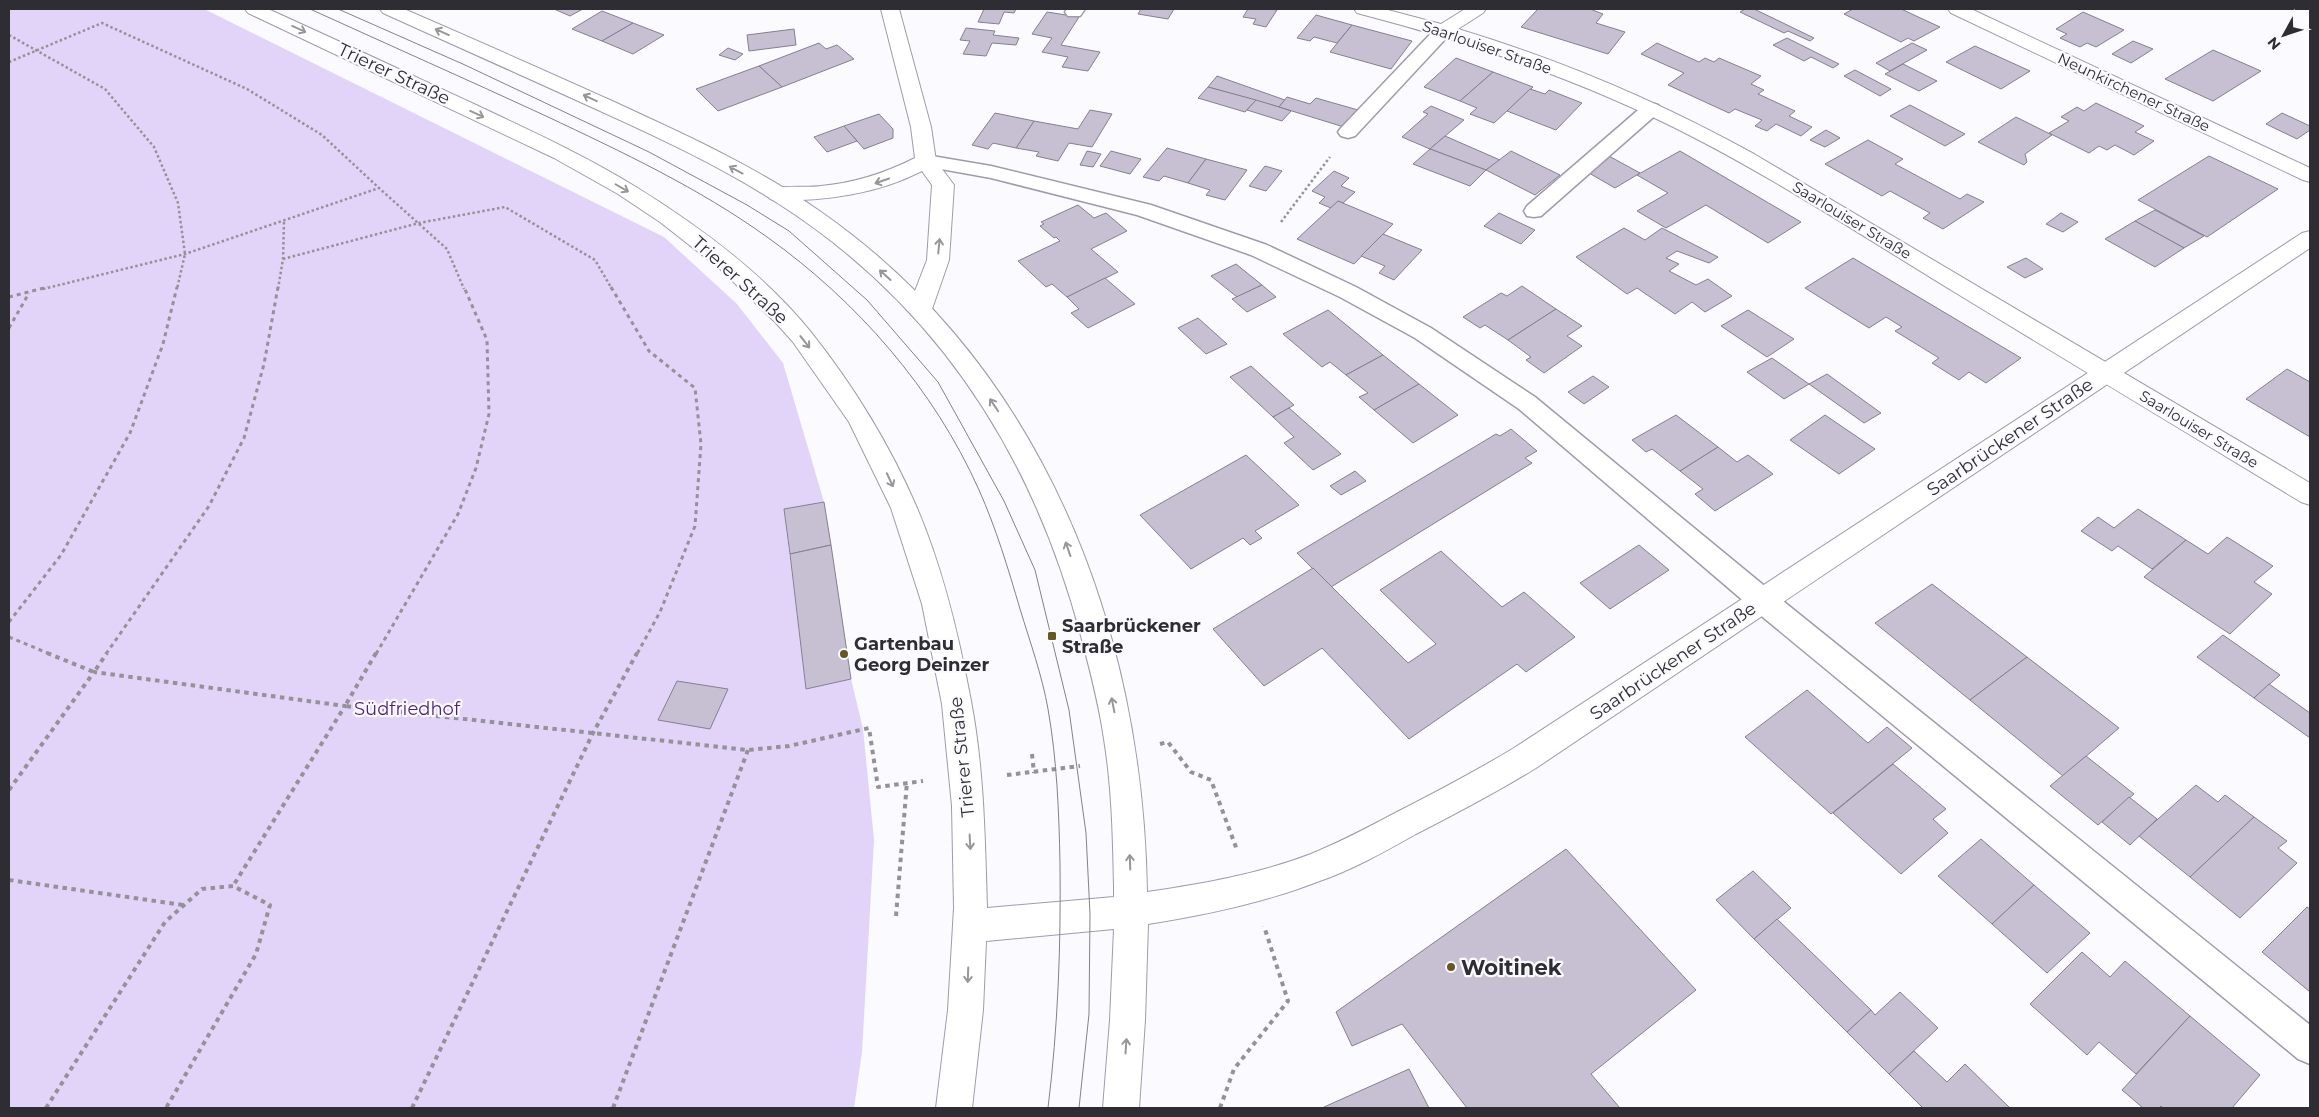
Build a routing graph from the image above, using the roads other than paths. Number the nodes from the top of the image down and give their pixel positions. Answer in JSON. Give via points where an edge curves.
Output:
{"nodes":[{"id":1,"x":254,"y":9,"type":"edge"},
{"id":2,"x":389,"y":9,"type":"edge"},
{"id":3,"x":890,"y":9,"type":"edge"},
{"id":4,"x":1363,"y":9,"type":"edge"},
{"id":5,"x":1477,"y":9,"type":"edge"},
{"id":6,"x":1957,"y":9,"type":"edge"},
{"id":7,"x":1444,"y":30,"type":"junction"},
{"id":8,"x":1651,"y":109,"type":"junction"},
{"id":9,"x":1348,"y":132,"type":"road end"},
{"id":10,"x":926,"y":161,"type":"junction"},
{"id":11,"x":2310,"y":176,"type":"edge"},
{"id":12,"x":778,"y":194,"type":"junction"},
{"id":13,"x":1534,"y":211,"type":"dead end"},
{"id":14,"x":2310,"y":238,"type":"edge"},
{"id":15,"x":920,"y":309,"type":"junction"},
{"id":16,"x":2106,"y":373,"type":"junction"},
{"id":17,"x":2310,"y":496,"type":"edge"},
{"id":18,"x":1763,"y":600,"type":"junction"},
{"id":19,"x":1131,"y":911,"type":"junction"},
{"id":20,"x":970,"y":926,"type":"junction"},
{"id":21,"x":2310,"y":1047,"type":"edge"},
{"id":22,"x":954,"y":1108,"type":"edge"},
{"id":23,"x":1121,"y":1108,"type":"edge"}],
"edges":[{"from":1,"to":20,"type":"main road","name":"Trierer Straße","one_way":true,"via":[[510,129],[626,190],[708,248],[767,299],[801,336],[838,386],[874,447],[911,528],[927,576],[953,681],[967,778]]},
{"from":12,"to":2,"type":"main road","one_way":true,"via":[[676,138]]},
{"from":3,"to":10,"type":"main road","via":[[921,127]]},
{"from":4,"to":7,"type":"main road","name":"Saarlouiser Straße"},
{"from":5,"to":7,"type":"main road"},
{"from":6,"to":11,"type":"main road","name":"Neunkirchener Straße"},
{"from":7,"to":8,"type":"main road","name":"Saarlouiser Straße","via":[[1503,49]]},
{"from":7,"to":9,"type":"lane"},
{"from":8,"to":13,"type":"lane"},
{"from":8,"to":16,"type":"main road","name":"Saarlouiser Straße","via":[[1769,171]]},
{"from":10,"to":12,"type":"main road","one_way":true,"via":[[871,185],[830,192]]},
{"from":15,"to":10,"type":"main road","one_way":true,"via":[[938,260],[943,185]]},
{"from":10,"to":18,"type":"lane","via":[[991,172],[1144,210],[1259,250],[1348,292],[1423,334],[1527,403]]},
{"from":15,"to":12,"type":"main road","one_way":true,"via":[[861,253],[812,215]]},
{"from":14,"to":16,"type":"main road","name":"Saarbrückener Straße"},
{"from":19,"to":15,"type":"main road","one_way":true,"via":[[1122,753],[1088,608],[1061,530],[1035,471],[1000,414],[949,342]]},
{"from":16,"to":17,"type":"main road","name":"Saarlouiser Straße"},
{"from":16,"to":18,"type":"main road","name":"Saarbrückener Straße"},
{"from":18,"to":19,"type":"main road","name":"Saarbrückener Straße","via":[[1487,781],[1369,843],[1315,868],[1251,887]]},
{"from":18,"to":21,"type":"lane"},
{"from":19,"to":20,"type":"main road","name":"Saarbrückener Straße"},
{"from":23,"to":19,"type":"main road","one_way":true,"via":[[1130,992]]},
{"from":20,"to":22,"type":"main road","name":"Trierer Straße","one_way":true,"via":[[967,997]]}]}
